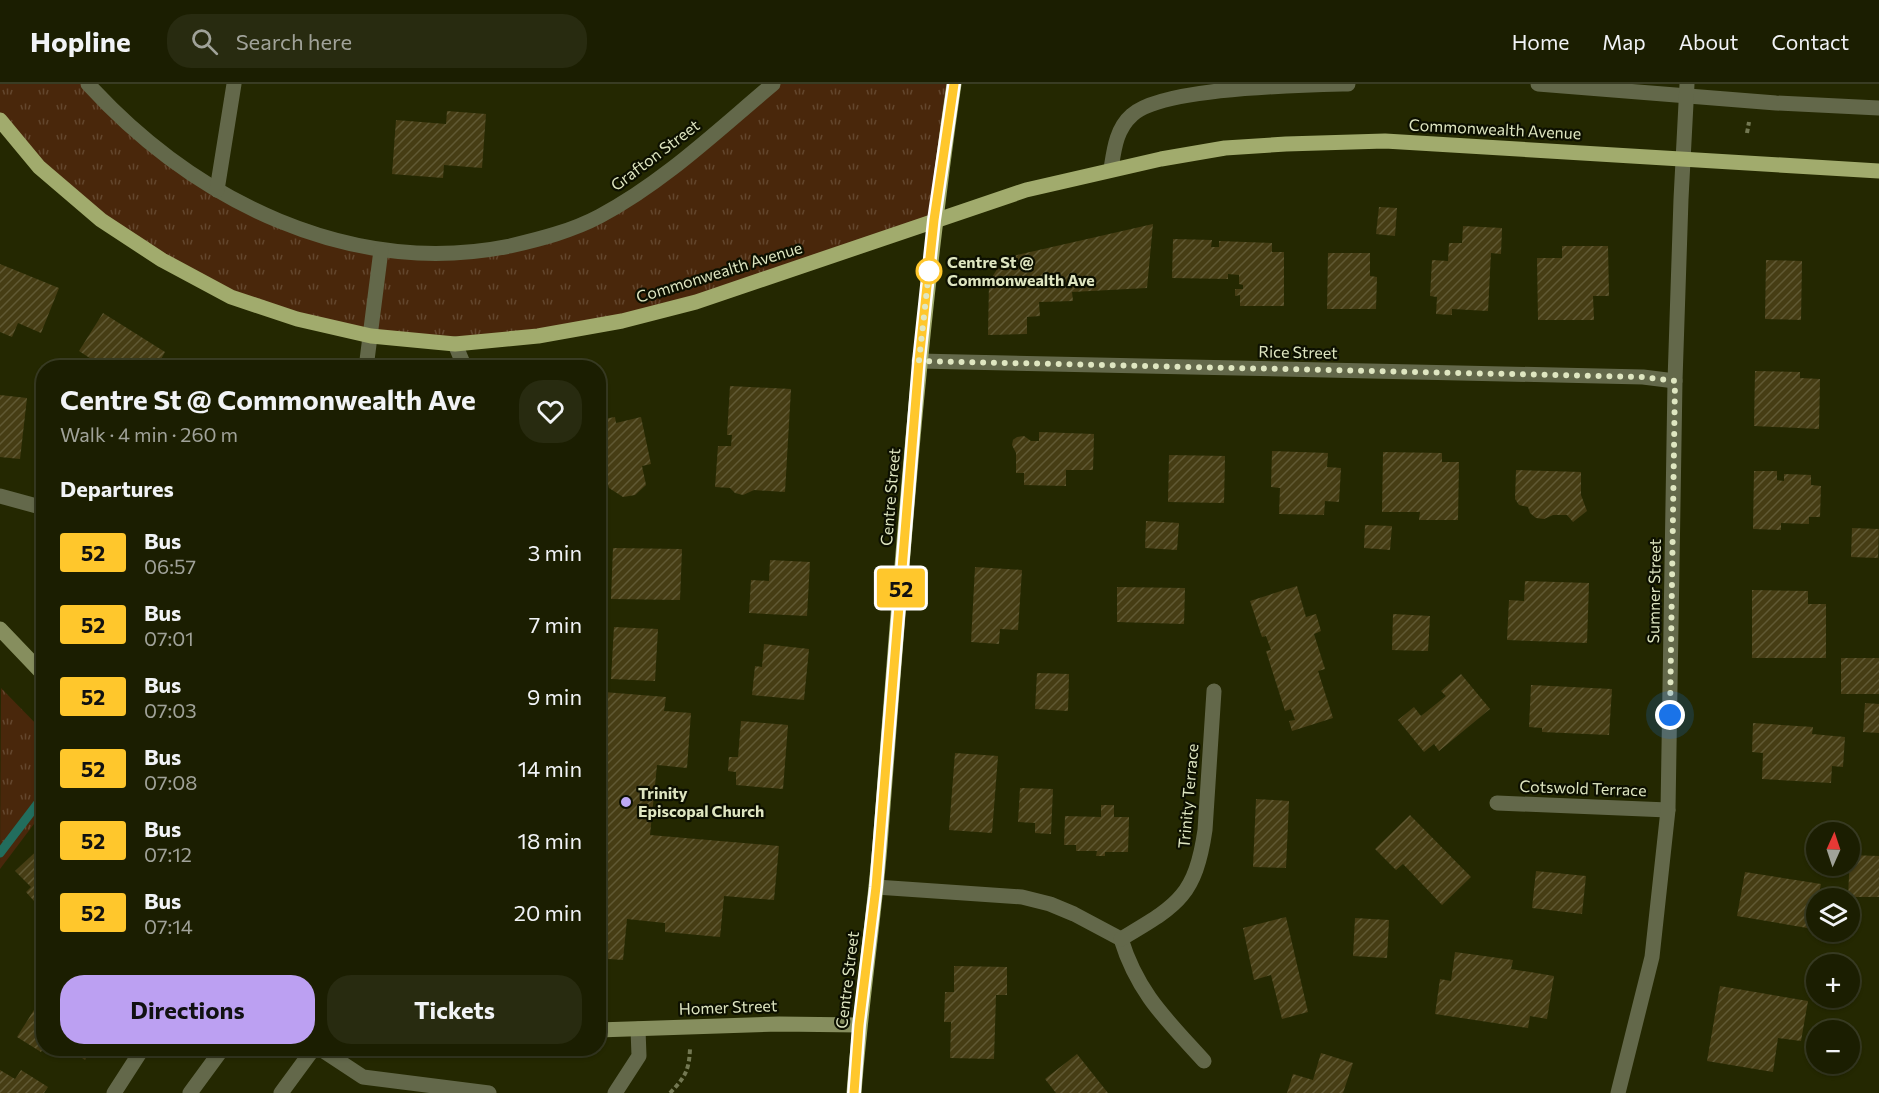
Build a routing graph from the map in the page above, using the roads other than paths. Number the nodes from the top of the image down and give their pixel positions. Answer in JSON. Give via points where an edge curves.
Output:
{"nodes":[{"id":1,"x":88,"y":84,"type":"edge"},
{"id":2,"x":234,"y":84,"type":"edge"},
{"id":3,"x":773,"y":84,"type":"edge"},
{"id":4,"x":954,"y":84,"type":"edge"},
{"id":5,"x":1348,"y":84,"type":"edge"},
{"id":6,"x":1538,"y":84,"type":"edge"},
{"id":7,"x":1686,"y":90,"type":"edge"},
{"id":8,"x":1879,"y":108,"type":"edge"},
{"id":9,"x":0,"y":120,"type":"edge"},
{"id":10,"x":1683,"y":159,"type":"junction"},
{"id":11,"x":1111,"y":169,"type":"junction"},
{"id":12,"x":1879,"y":171,"type":"edge"},
{"id":13,"x":217,"y":190,"type":"junction"},
{"id":14,"x":934,"y":220,"type":"junction"},
{"id":15,"x":381,"y":250,"type":"junction"},
{"id":16,"x":371,"y":336,"type":"junction"},
{"id":17,"x":455,"y":344,"type":"junction"},
{"id":18,"x":367,"y":360,"type":"edge"},
{"id":19,"x":462,"y":360,"type":"edge"},
{"id":20,"x":919,"y":361,"type":"junction"},
{"id":21,"x":1675,"y":381,"type":"junction"},
{"id":22,"x":0,"y":496,"type":"edge"},
{"id":23,"x":36,"y":506,"type":"edge"},
{"id":24,"x":0,"y":629,"type":"edge"},
{"id":25,"x":36,"y":665,"type":"edge"},
{"id":26,"x":1214,"y":691,"type":"dead end"},
{"id":27,"x":1497,"y":803,"type":"dead end"},
{"id":28,"x":1668,"y":810,"type":"junction"},
{"id":29,"x":876,"y":887,"type":"junction"},
{"id":30,"x":1121,"y":939,"type":"junction"},
{"id":31,"x":859,"y":1025,"type":"junction"},
{"id":32,"x":638,"y":1029,"type":"junction"},
{"id":33,"x":606,"y":1030,"type":"edge"},
{"id":34,"x":138,"y":1056,"type":"edge"},
{"id":35,"x":217,"y":1056,"type":"edge"},
{"id":36,"x":308,"y":1056,"type":"edge"},
{"id":37,"x":331,"y":1056,"type":"edge"},
{"id":38,"x":1204,"y":1061,"type":"dead end"},
{"id":39,"x":114,"y":1093,"type":"edge"},
{"id":40,"x":190,"y":1093,"type":"edge"},
{"id":41,"x":281,"y":1093,"type":"edge"},
{"id":42,"x":489,"y":1093,"type":"edge"},
{"id":43,"x":615,"y":1093,"type":"edge"},
{"id":44,"x":854,"y":1093,"type":"edge"},
{"id":45,"x":1618,"y":1093,"type":"edge"}],
"edges":[{"from":1,"to":13,"type":"street","via":[[114,112],[165,154]]},
{"from":2,"to":13,"type":"street"},
{"from":3,"to":15,"type":"street","name":"Grafton Street","via":[[661,177],[599,217],[567,231],[520,244],[455,254]]},
{"from":4,"to":14,"type":"main road","name":"Centre Street"},
{"from":5,"to":11,"type":"street","via":[[1228,91],[1149,105],[1133,114],[1122,127]]},
{"from":6,"to":7,"type":"street"},
{"from":7,"to":8,"type":"street"},
{"from":7,"to":10,"type":"street","name":"Sumner Street"},
{"from":9,"to":16,"type":"main road","name":"Commonwealth Avenue","via":[[39,166],[74,197],[162,260],[231,297],[297,319]]},
{"from":10,"to":11,"type":"main road","name":"Commonwealth Avenue","via":[[1365,140],[1225,148]]},
{"from":10,"to":12,"type":"main road","name":"Commonwealth Avenue"},
{"from":10,"to":21,"type":"street","name":"Sumner Street"},
{"from":11,"to":14,"type":"main road","name":"Commonwealth Avenue","via":[[1026,190]]},
{"from":13,"to":15,"type":"street","via":[[264,216]]},
{"from":14,"to":17,"type":"main road","name":"Commonwealth Avenue","via":[[696,302],[622,321],[538,336]]},
{"from":14,"to":20,"type":"main road","name":"Centre Street"},
{"from":15,"to":16,"type":"street"},
{"from":16,"to":17,"type":"main road","name":"Commonwealth Avenue"},
{"from":16,"to":18,"type":"street"},
{"from":17,"to":19,"type":"street"},
{"from":20,"to":21,"type":"street","name":"Rice Street","via":[[1643,377]]},
{"from":20,"to":29,"type":"main road","name":"Centre Street"},
{"from":21,"to":28,"type":"street","name":"Sumner Street"},
{"from":22,"to":23,"type":"street"},
{"from":24,"to":25,"type":"street"},
{"from":26,"to":30,"type":"street","name":"Trinity Terrace","via":[[1205,830],[1195,873],[1183,897],[1165,913]]},
{"from":27,"to":28,"type":"street","name":"Cotswold Terrace"},
{"from":28,"to":45,"type":"street","name":"Sumner Street","via":[[1652,957]]},
{"from":29,"to":30,"type":"street","via":[[1022,897],[1074,914]]},
{"from":29,"to":31,"type":"main road","name":"Centre Street"},
{"from":30,"to":38,"type":"street","via":[[1139,984]]},
{"from":31,"to":32,"type":"street","name":"Homer Street","via":[[779,1023]]},
{"from":31,"to":44,"type":"main road","name":"Centre Street"},
{"from":32,"to":33,"type":"street","name":"Homer Street"},
{"from":32,"to":43,"type":"street","via":[[639,1056]]},
{"from":34,"to":39,"type":"street"},
{"from":35,"to":40,"type":"street"},
{"from":36,"to":41,"type":"street"},
{"from":37,"to":42,"type":"street","via":[[363,1077]]}]}
